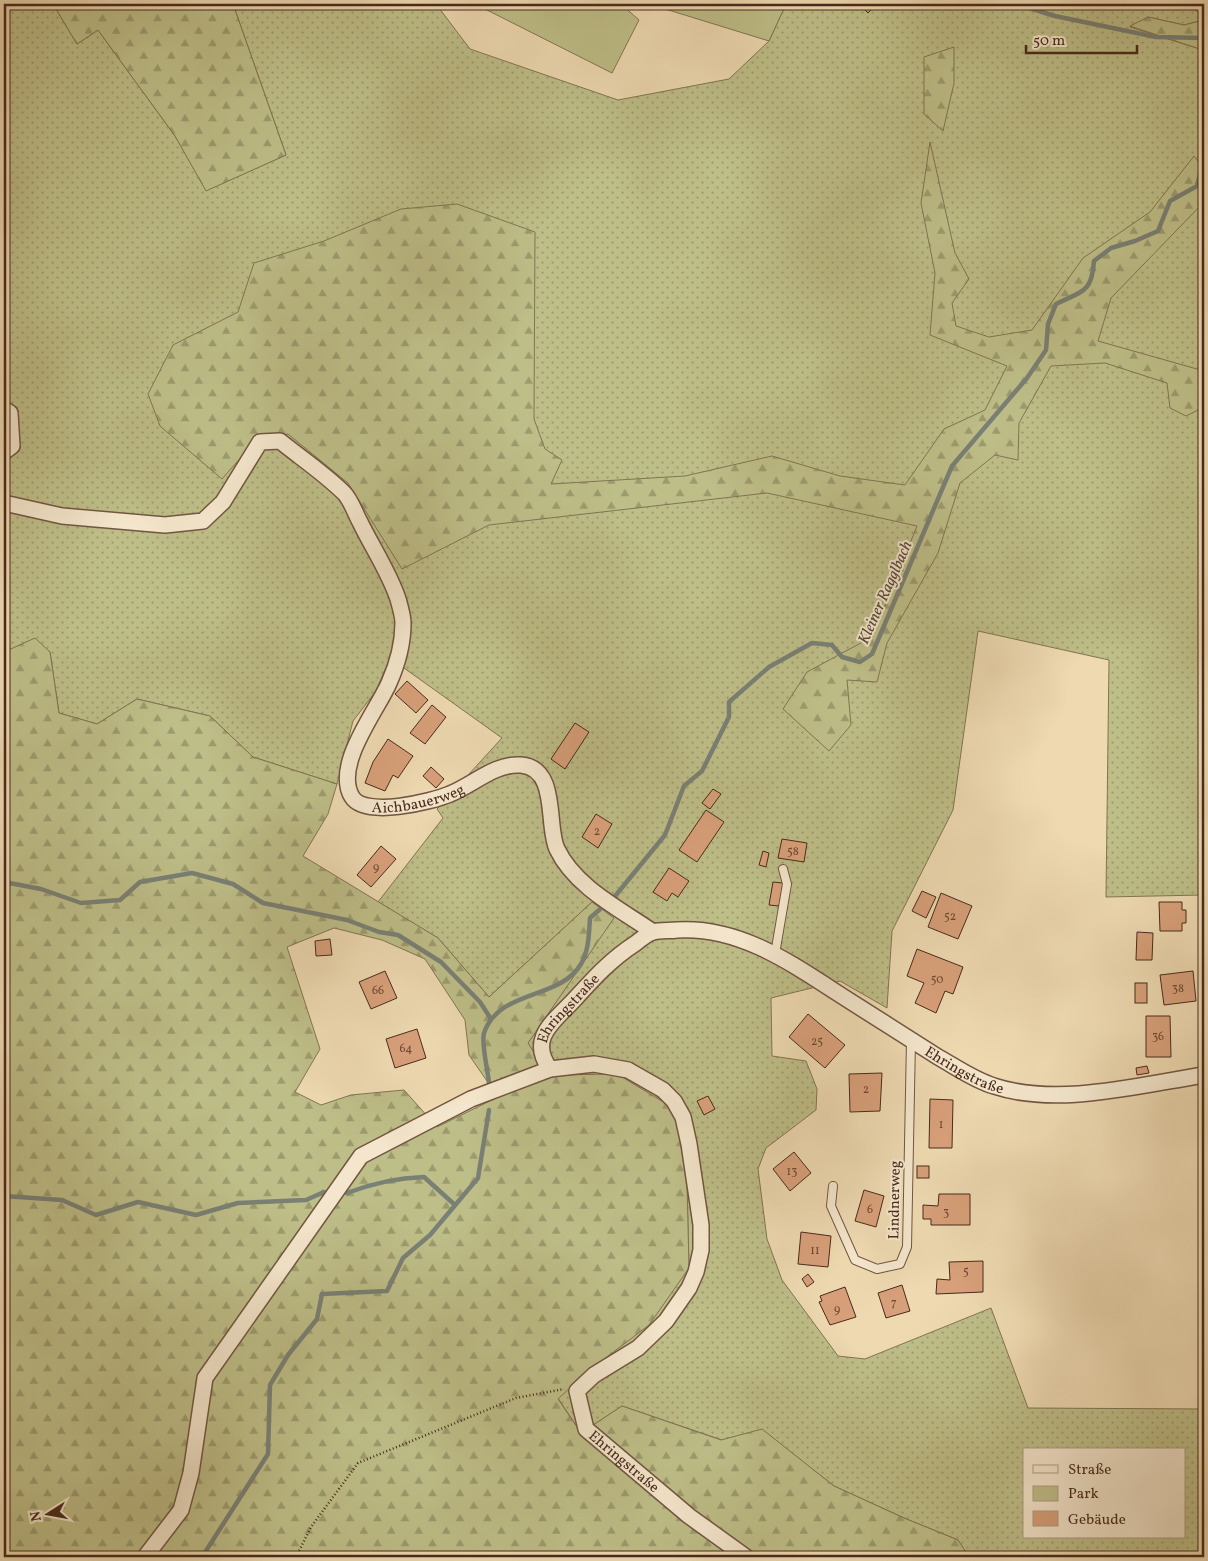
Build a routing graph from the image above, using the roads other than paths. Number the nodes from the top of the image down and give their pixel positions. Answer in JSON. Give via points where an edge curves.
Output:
{"nodes":[{"id":1,"x":4,"y":409,"type":"edge"},
{"id":2,"x":4,"y":452,"type":"edge"},
{"id":3,"x":4,"y":503,"type":"edge"},
{"id":4,"x":783,"y":869,"type":"dead end"},
{"id":5,"x":653,"y":932,"type":"junction"},
{"id":6,"x":775,"y":954,"type":"junction"},
{"id":7,"x":911,"y":1040,"type":"junction"},
{"id":8,"x":550,"y":1069,"type":"junction"},
{"id":9,"x":1204,"y":1075,"type":"edge"},
{"id":10,"x":833,"y":1186,"type":"dead end"},
{"id":11,"x":145,"y":1557,"type":"edge"},
{"id":12,"x":746,"y":1557,"type":"edge"}],
"edges":[{"from":1,"to":2,"type":"street","via":[[10,413],[12,446]]},
{"from":3,"to":5,"type":"street","name":"Aichbauerweg","via":[[72,517],[165,525],[203,521],[223,502],[260,442],[280,441],[346,494],[398,600],[403,622],[397,663],[365,725],[350,766],[348,780],[353,799],[371,807],[433,801],[501,767],[531,767],[542,777],[548,790],[552,834],[557,849],[578,877]]},
{"from":4,"to":6,"type":"lane","via":[[787,884]]},
{"from":5,"to":6,"type":"street","name":"Ehringstraße","via":[[708,931],[731,936]]},
{"from":5,"to":8,"type":"street","name":"Ehringstraße","via":[[613,958],[548,1027],[540,1050]]},
{"from":6,"to":7,"type":"street","name":"Ehringstraße"},
{"from":7,"to":9,"type":"street","name":"Ehringstraße","via":[[973,1077],[1021,1093],[1091,1092]]},
{"from":7,"to":10,"type":"lane","name":"Lindnerweg","via":[[907,1247],[900,1264],[877,1269],[855,1260],[831,1206]]},
{"from":8,"to":11,"type":"street","via":[[471,1099],[361,1156],[205,1378],[181,1510]]},
{"from":8,"to":12,"type":"street","name":"Ehringstraße","via":[[594,1064],[628,1070],[663,1090],[674,1101],[682,1117],[700,1225],[696,1272],[666,1321],[638,1348],[594,1374],[576,1391],[586,1429],[689,1516]]}]}
